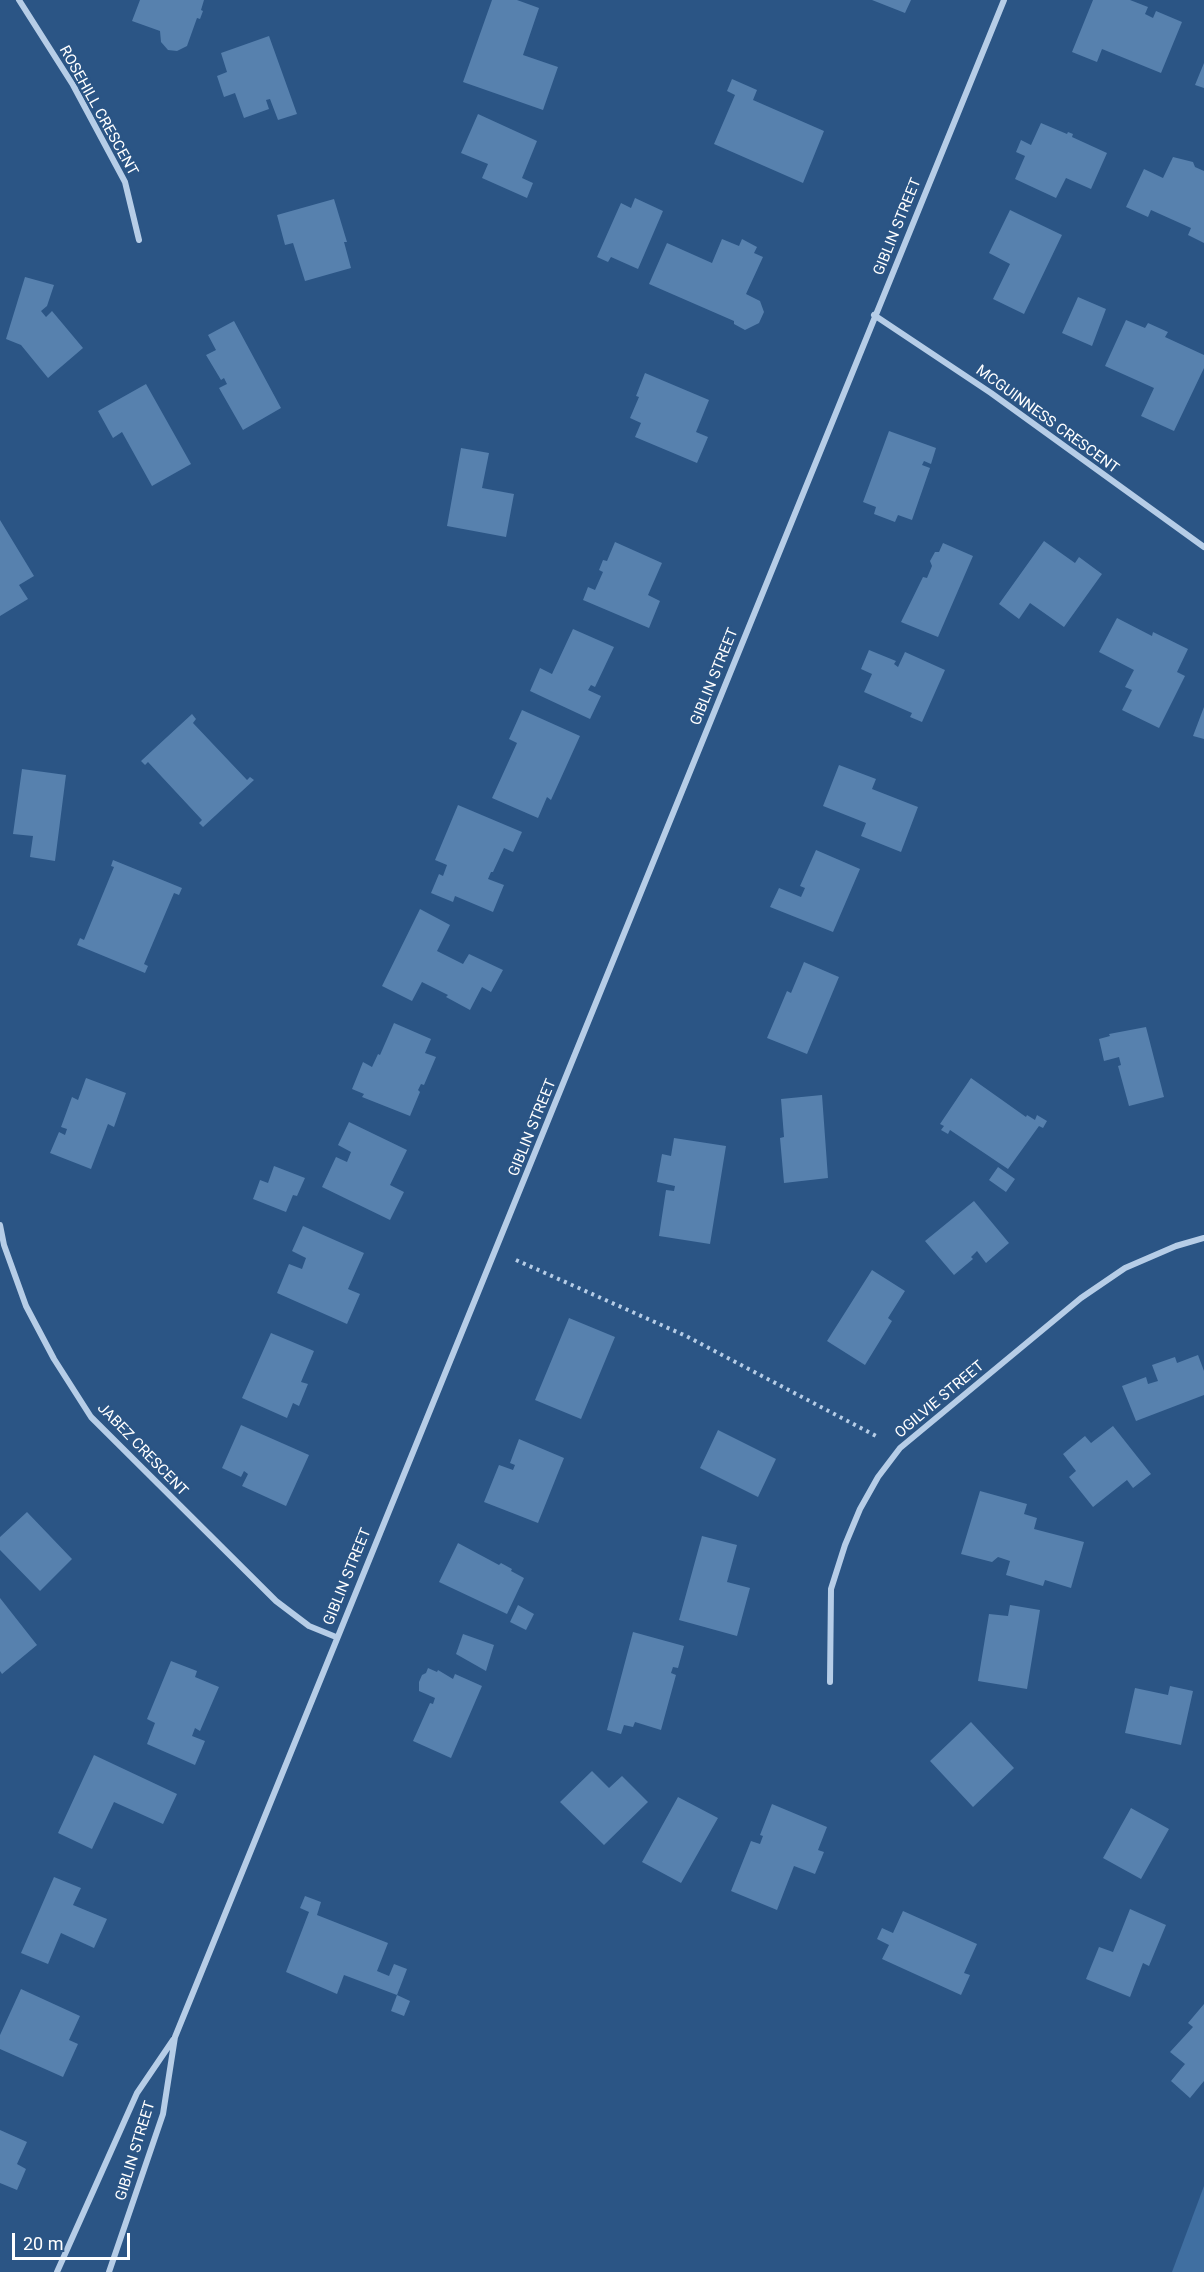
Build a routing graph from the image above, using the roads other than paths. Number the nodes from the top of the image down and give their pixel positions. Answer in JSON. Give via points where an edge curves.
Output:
{"nodes":[{"id":1,"x":19,"y":0,"type":"edge"},
{"id":2,"x":1004,"y":0,"type":"edge"},
{"id":3,"x":139,"y":240,"type":"dead end"},
{"id":4,"x":874,"y":315,"type":"junction"},
{"id":5,"x":1204,"y":547,"type":"edge"},
{"id":6,"x":0,"y":1225,"type":"edge"},
{"id":7,"x":1204,"y":1238,"type":"edge"},
{"id":8,"x":336,"y":1638,"type":"junction"},
{"id":9,"x":830,"y":1682,"type":"dead end"},
{"id":10,"x":175,"y":2037,"type":"junction"},
{"id":11,"x":57,"y":2272,"type":"edge"},
{"id":12,"x":109,"y":2272,"type":"edge"}],
"edges":[{"from":1,"to":3,"type":"street","name":"ROSEHILL CRESCENT","via":[[73,85],[125,182]]},
{"from":2,"to":4,"type":"street","name":"GIBLIN STREET"},
{"from":4,"to":5,"type":"street","name":"MCGUINNESS CRESCENT","via":[[991,393]]},
{"from":4,"to":8,"type":"street","name":"GIBLIN STREET"},
{"from":6,"to":8,"type":"street","name":"JABEZ CRESCENT","via":[[26,1306],[91,1417],[276,1601],[309,1626]]},
{"from":7,"to":9,"type":"street","name":"OGILVIE STREET","via":[[1125,1268],[1081,1298],[900,1448],[860,1509],[831,1589]]},
{"from":8,"to":10,"type":"street","name":"GIBLIN STREET"},
{"from":10,"to":11,"type":"street","via":[[137,2093]]},
{"from":10,"to":12,"type":"street","name":"GIBLIN STREET","via":[[163,2114]]}]}
